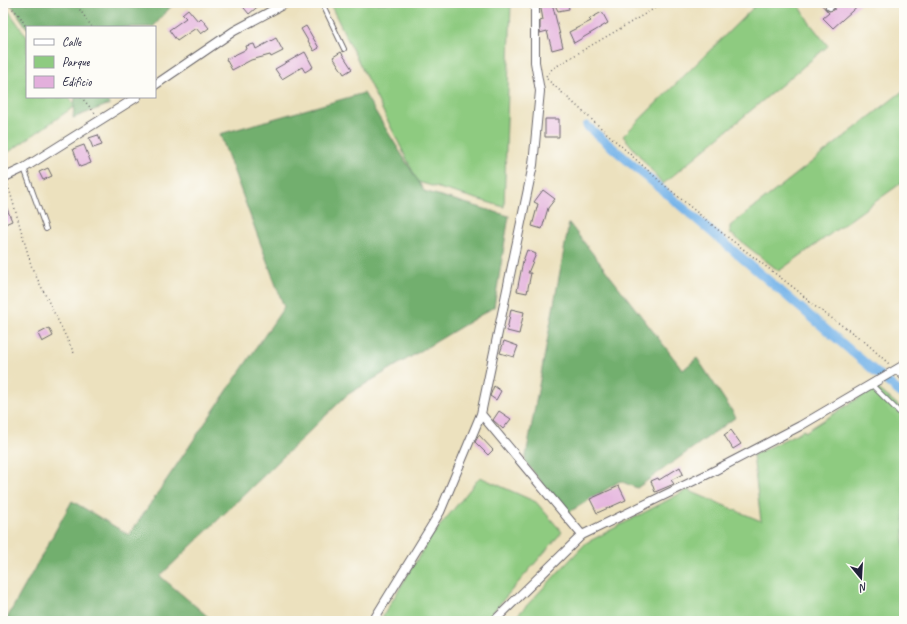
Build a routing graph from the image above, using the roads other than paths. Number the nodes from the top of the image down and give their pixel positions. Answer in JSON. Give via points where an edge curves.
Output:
{"nodes":[{"id":1,"x":286,"y":3,"type":"edge"},
{"id":2,"x":322,"y":3,"type":"edge"},
{"id":3,"x":536,"y":3,"type":"edge"},
{"id":4,"x":344,"y":49,"type":"dead end"},
{"id":5,"x":156,"y":84,"type":"edge"},
{"id":6,"x":136,"y":98,"type":"edge"},
{"id":7,"x":24,"y":168,"type":"junction"},
{"id":8,"x":4,"y":178,"type":"edge"},
{"id":9,"x":46,"y":229,"type":"dead end"},
{"id":10,"x":904,"y":364,"type":"edge"},
{"id":11,"x":893,"y":371,"type":"junction"},
{"id":12,"x":904,"y":379,"type":"edge"},
{"id":13,"x":874,"y":382,"type":"junction"},
{"id":14,"x":481,"y":414,"type":"junction"},
{"id":15,"x":904,"y":418,"type":"edge"},
{"id":16,"x":582,"y":535,"type":"junction"},
{"id":17,"x":373,"y":621,"type":"edge"},
{"id":18,"x":494,"y":621,"type":"edge"}],
"edges":[{"from":1,"to":5,"type":"street","via":[[234,31]]},
{"from":2,"to":4,"type":"lane"},
{"from":3,"to":14,"type":"street","via":[[536,69],[540,92],[533,165]]},
{"from":6,"to":7,"type":"street"},
{"from":7,"to":8,"type":"street"},
{"from":7,"to":9,"type":"lane"},
{"from":10,"to":11,"type":"street"},
{"from":11,"to":12,"type":"lane"},
{"from":11,"to":13,"type":"street"},
{"from":13,"to":15,"type":"lane"},
{"from":13,"to":16,"type":"street","via":[[800,426]]},
{"from":14,"to":16,"type":"street"},
{"from":14,"to":17,"type":"street","via":[[440,512]]},
{"from":16,"to":18,"type":"street"}]}
